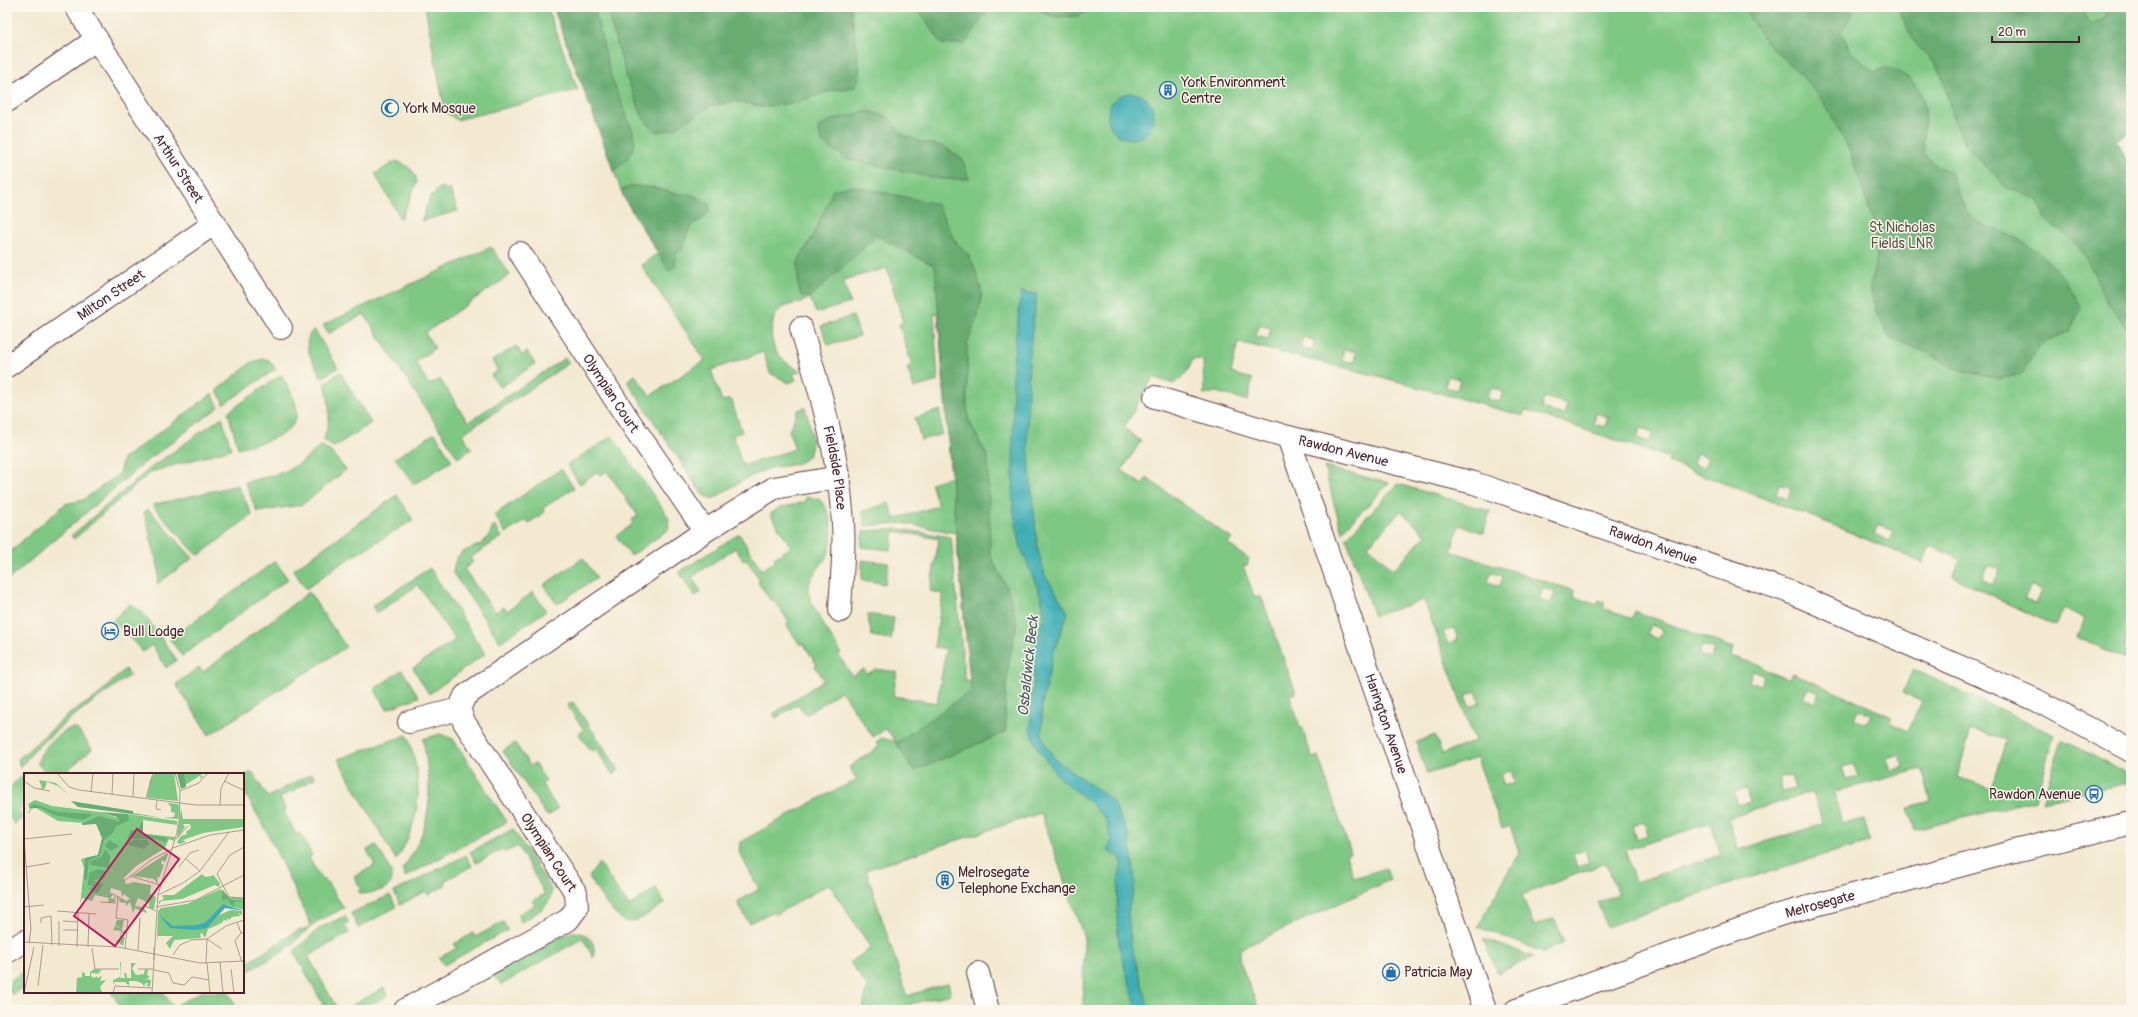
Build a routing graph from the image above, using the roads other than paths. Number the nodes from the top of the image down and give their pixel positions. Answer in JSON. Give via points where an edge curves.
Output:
{"nodes":[{"id":1,"x":76,"y":7,"type":"edge"},
{"id":2,"x":97,"y":40,"type":"junction"},
{"id":3,"x":7,"y":101,"type":"edge"},
{"id":4,"x":215,"y":223,"type":"junction"},
{"id":5,"x":520,"y":253,"type":"dead end"},
{"id":6,"x":281,"y":328,"type":"dead end"},
{"id":7,"x":802,"y":328,"type":"dead end"},
{"id":8,"x":7,"y":366,"type":"edge"},
{"id":9,"x":1155,"y":397,"type":"dead end"},
{"id":10,"x":1288,"y":437,"type":"junction"},
{"id":11,"x":838,"y":477,"type":"junction"},
{"id":12,"x":705,"y":531,"type":"junction"},
{"id":13,"x":840,"y":611,"type":"dead end"},
{"id":14,"x":459,"y":709,"type":"junction"},
{"id":15,"x":409,"y":722,"type":"dead end"},
{"id":16,"x":2131,"y":751,"type":"edge"},
{"id":17,"x":2131,"y":823,"type":"edge"},
{"id":18,"x":24,"y":942,"type":"edge"},
{"id":19,"x":7,"y":952,"type":"edge"},
{"id":20,"x":978,"y":973,"type":"dead end"},
{"id":21,"x":405,"y":1010,"type":"edge"},
{"id":22,"x":988,"y":1010,"type":"edge"},
{"id":23,"x":1485,"y":1010,"type":"edge"},
{"id":24,"x":1516,"y":1010,"type":"edge"}],
"edges":[{"from":1,"to":2,"type":"street","name":"Arthur Street"},
{"from":2,"to":3,"type":"street"},
{"from":2,"to":4,"type":"street","name":"Arthur Street"},
{"from":4,"to":6,"type":"street","name":"Arthur Street"},
{"from":4,"to":8,"type":"street","name":"Milton Street"},
{"from":5,"to":12,"type":"street","name":"Olympian Court","via":[[628,419]]},
{"from":7,"to":11,"type":"street","name":"Fieldside Place","via":[[823,398]]},
{"from":9,"to":10,"type":"street","name":"Rawdon Avenue"},
{"from":10,"to":16,"type":"street","name":"Rawdon Avenue","via":[[1474,484],[1790,592],[2036,700]]},
{"from":10,"to":23,"type":"street","name":"Harington Avenue"},
{"from":11,"to":12,"type":"street","via":[[774,488]]},
{"from":11,"to":13,"type":"street","name":"Fieldside Place","via":[[843,525]]},
{"from":12,"to":14,"type":"street","via":[[465,696]]},
{"from":14,"to":15,"type":"street"},
{"from":14,"to":21,"type":"street","name":"Olympian Court","via":[[464,722],[576,893],[577,908],[568,920]]},
{"from":17,"to":24,"type":"street","name":"Melrosegate","via":[[2011,852],[1779,915]]},
{"from":18,"to":19,"type":"street"},
{"from":20,"to":22,"type":"street"}]}
